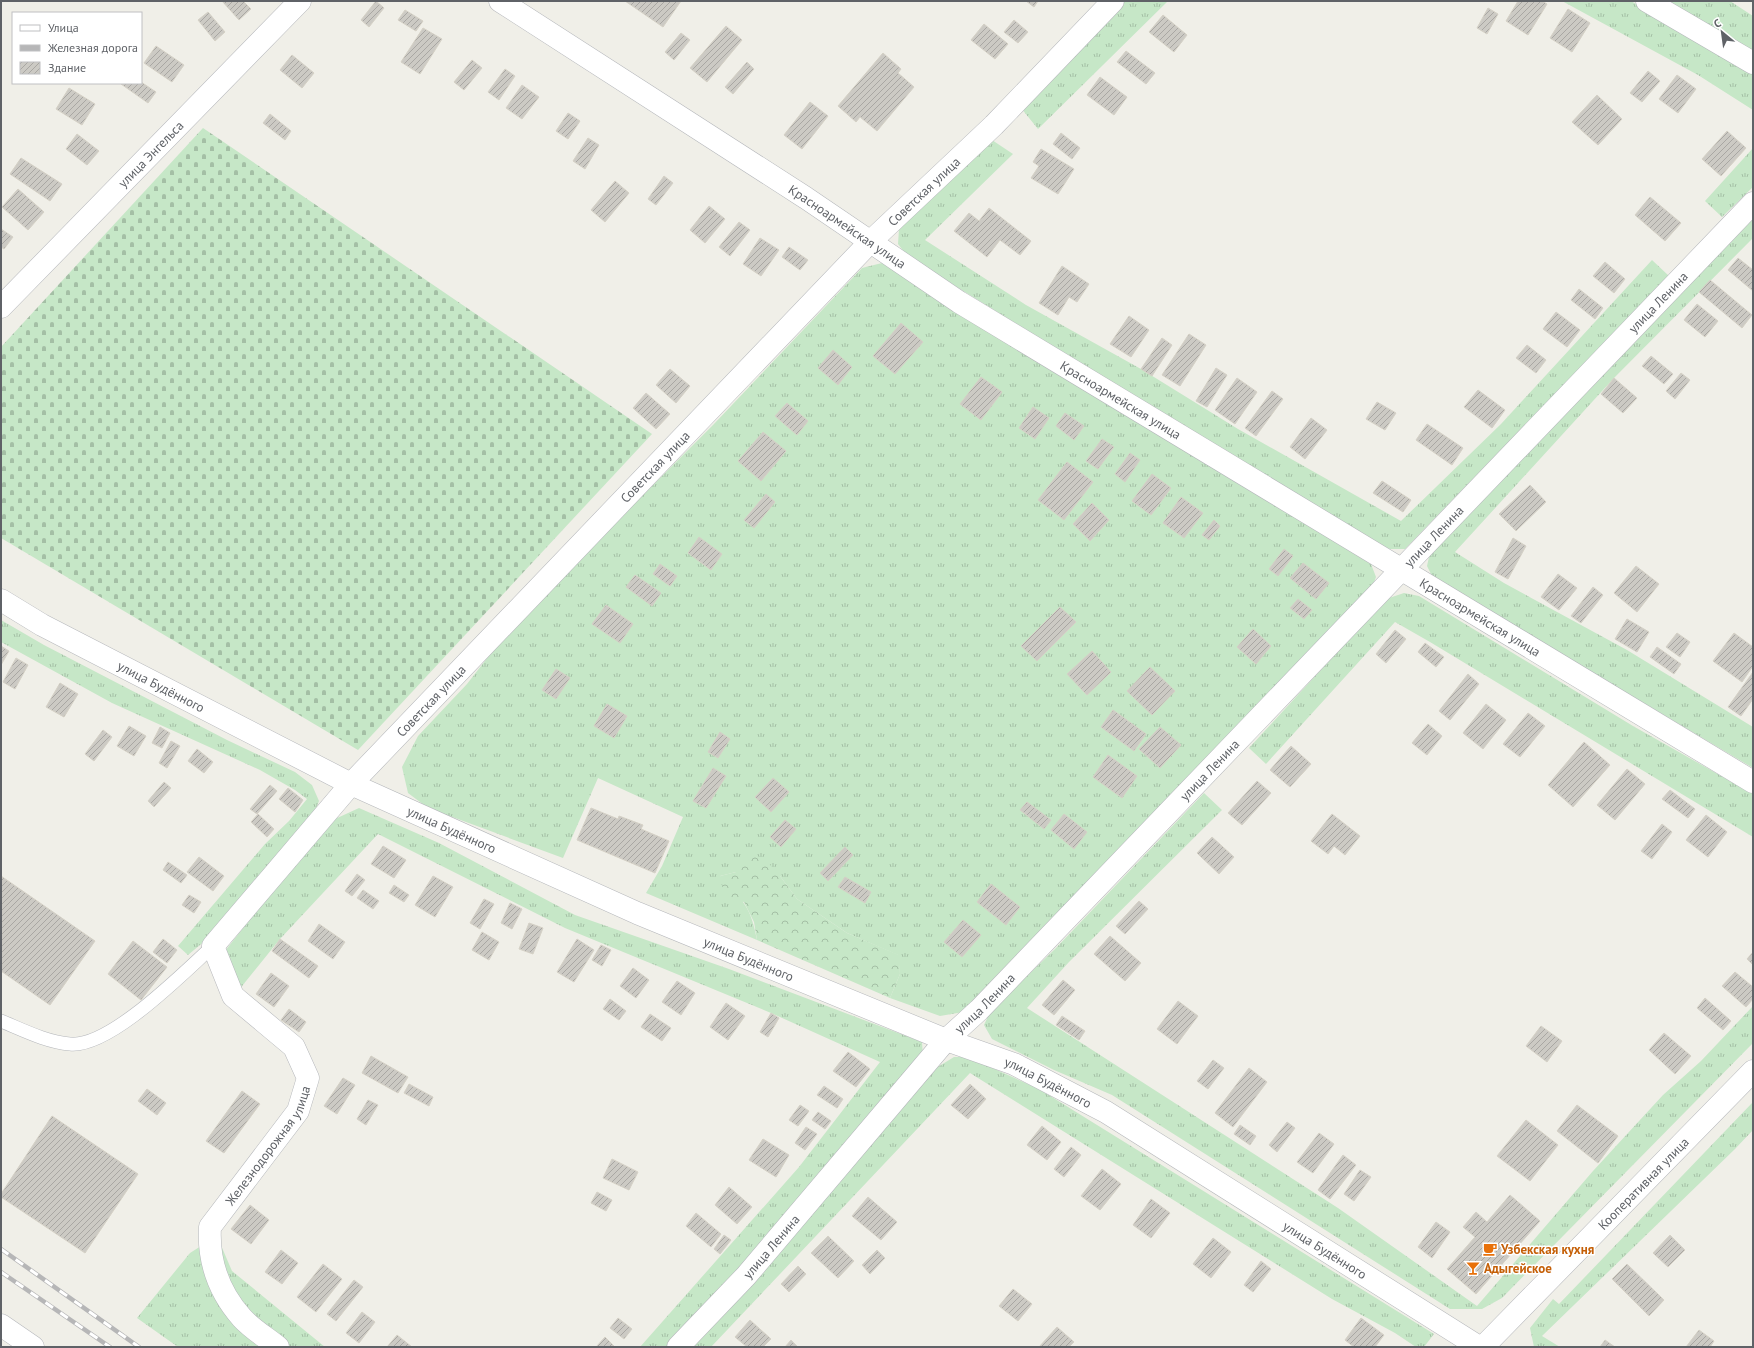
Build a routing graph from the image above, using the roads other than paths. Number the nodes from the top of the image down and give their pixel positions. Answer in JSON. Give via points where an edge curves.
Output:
{"nodes":[{"id":1,"x":300,"y":1,"type":"edge"},
{"id":2,"x":500,"y":1,"type":"edge"},
{"id":3,"x":1113,"y":1,"type":"edge"},
{"id":4,"x":1647,"y":1,"type":"edge"},
{"id":5,"x":1753,"y":63,"type":"edge"},
{"id":6,"x":1753,"y":203,"type":"edge"},
{"id":7,"x":871,"y":241,"type":"junction"},
{"id":8,"x":1,"y":307,"type":"edge"},
{"id":9,"x":1401,"y":570,"type":"junction"},
{"id":10,"x":1,"y":600,"type":"edge"},
{"id":11,"x":1753,"y":782,"type":"edge"},
{"id":12,"x":351,"y":784,"type":"junction"},
{"id":13,"x":213,"y":946,"type":"junction"},
{"id":14,"x":1,"y":1021,"type":"edge"},
{"id":15,"x":946,"y":1040,"type":"junction"},
{"id":16,"x":1753,"y":1071,"type":"edge"},
{"id":17,"x":1,"y":1325,"type":"edge"},
{"id":18,"x":33,"y":1347,"type":"edge"},
{"id":19,"x":278,"y":1347,"type":"edge"},
{"id":20,"x":678,"y":1347,"type":"edge"},
{"id":21,"x":1479,"y":1347,"type":"edge"},
{"id":22,"x":1483,"y":1347,"type":"edge"}],
"edges":[{"from":1,"to":8,"type":"street","name":"улица Энгельса"},
{"from":2,"to":7,"type":"street","name":"Красноармейская улица"},
{"from":3,"to":7,"type":"street","name":"Советская улица","via":[[994,125]]},
{"from":4,"to":5,"type":"street"},
{"from":6,"to":9,"type":"street","name":"улица Ленина"},
{"from":7,"to":9,"type":"street","name":"Красноармейская улица","via":[[959,302]]},
{"from":7,"to":12,"type":"street","name":"Советская улица"},
{"from":9,"to":11,"type":"street","name":"Красноармейская улица"},
{"from":9,"to":15,"type":"street","name":"улица Ленина","via":[[980,1010]]},
{"from":10,"to":12,"type":"street","name":"улица Будённого","via":[[42,625]]},
{"from":12,"to":13,"type":"street","name":"Советская улица"},
{"from":12,"to":15,"type":"street","name":"улица Будённого","via":[[638,913]]},
{"from":13,"to":14,"type":"lane","via":[[143,1009],[99,1038],[72,1045],[49,1040]]},
{"from":13,"to":19,"type":"street","name":"Железнодорожная улица","via":[[233,996],[294,1047],[308,1078],[298,1111],[210,1227],[211,1262],[221,1287],[242,1318]]},
{"from":15,"to":20,"type":"street","name":"улица Ленина","via":[[746,1276]]},
{"from":15,"to":21,"type":"street","name":"улица Будённого","via":[[1014,1064],[1106,1112]]},
{"from":16,"to":22,"type":"street","name":"Кооперативная улица"},
{"from":17,"to":18,"type":"street"}]}
